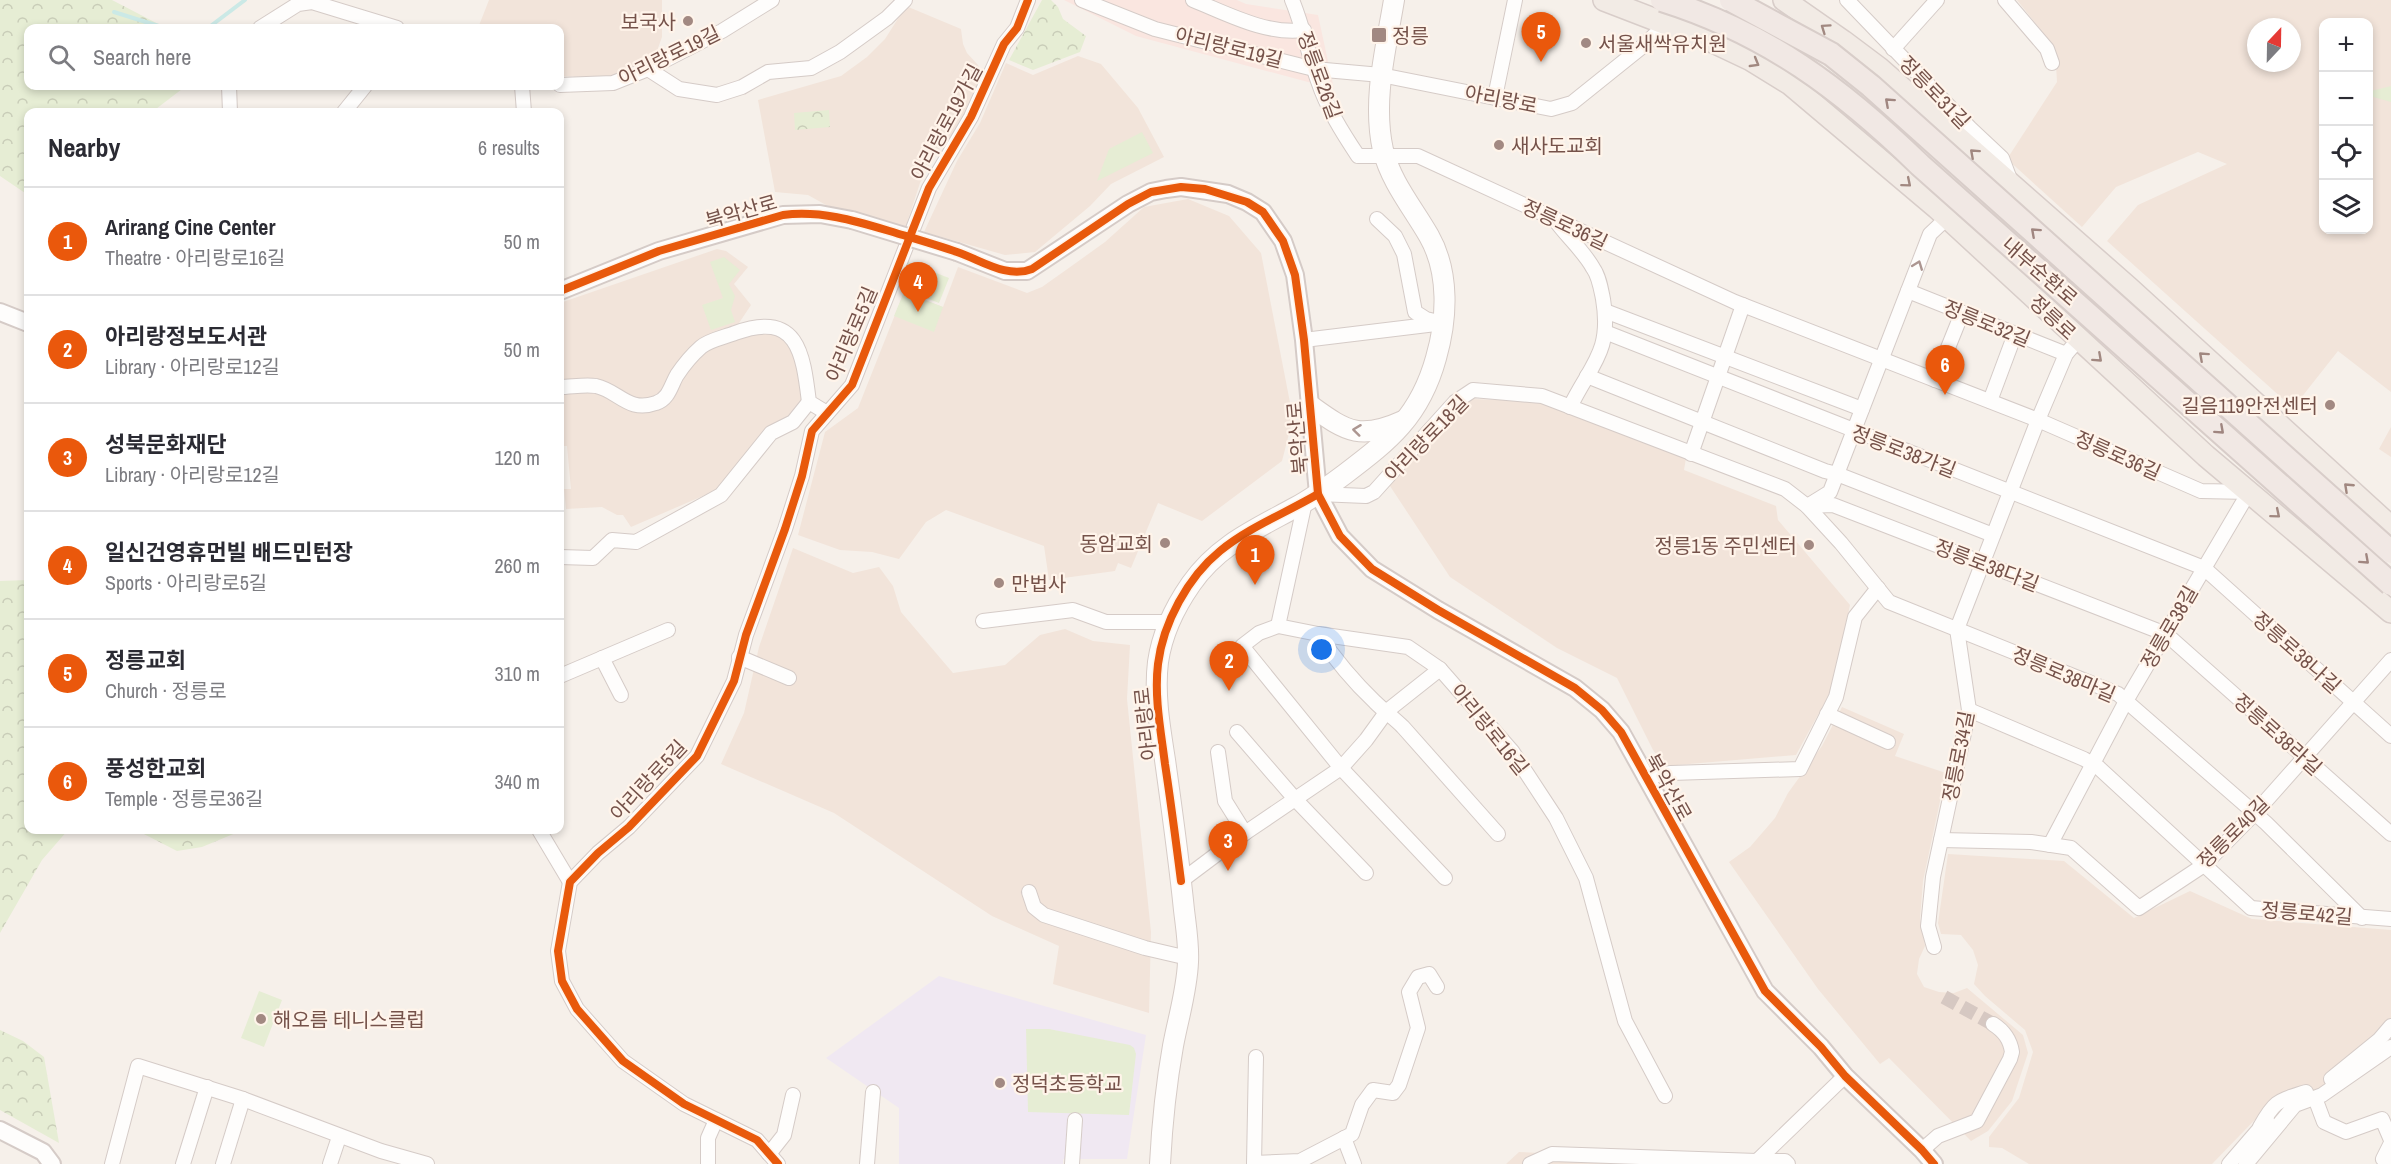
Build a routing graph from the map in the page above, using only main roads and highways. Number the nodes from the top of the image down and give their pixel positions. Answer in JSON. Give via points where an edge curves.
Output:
{"nodes":[{"id":1,"x":1394,"y":0,"type":"edge"},
{"id":2,"x":1604,"y":0,"type":"edge"},
{"id":3,"x":1662,"y":0,"type":"edge"},
{"id":4,"x":1731,"y":0,"type":"edge"},
{"id":5,"x":1789,"y":1,"type":"edge"},
{"id":6,"x":1790,"y":84,"type":"junction"},
{"id":7,"x":2014,"y":189,"type":"junction"},
{"id":8,"x":2128,"y":288,"type":"junction"},
{"id":9,"x":2146,"y":341,"type":"junction"},
{"id":10,"x":2072,"y":343,"type":"junction"},
{"id":11,"x":1311,"y":406,"type":"road end"},
{"id":12,"x":1408,"y":419,"type":"junction"},
{"id":13,"x":2391,"y":527,"type":"edge"},
{"id":14,"x":2391,"y":552,"type":"edge"},
{"id":15,"x":2391,"y":561,"type":"edge"},
{"id":16,"x":2391,"y":584,"type":"edge"},
{"id":17,"x":2391,"y":612,"type":"edge"},
{"id":18,"x":1160,"y":1164,"type":"edge"}],
"edges":[{"from":1,"to":12,"type":"main road","name":"아리랑로","via":[[1381,75],[1384,154],[1398,187],[1434,247],[1443,283],[1444,323],[1436,359]]},
{"from":2,"to":6,"type":"main road","name":"정릉로","one_way":true,"via":[[1713,42]]},
{"from":3,"to":16,"type":"highway","name":"내부순환로","one_way":true,"bridge":true,"via":[[1694,10],[1767,44],[1873,119]]},
{"from":14,"to":4,"type":"highway","name":"내부순환로","one_way":true,"bridge":true,"via":[[1870,86],[1831,54]]},
{"from":7,"to":5,"type":"main road","one_way":true,"via":[[1879,68]]},
{"from":6,"to":7,"type":"main road","via":[[1848,112],[2001,246],[2015,240],[1998,221]]},
{"from":6,"to":10,"type":"main road","name":"정릉로","one_way":true,"via":[[1947,218],[2030,295]]},
{"from":7,"to":8,"type":"main road"},
{"from":8,"to":9,"type":"main road"},
{"from":13,"to":8,"type":"main road","one_way":true},
{"from":9,"to":10,"type":"main road","via":[[2128,336],[2078,292],[2058,281],[2047,290]]},
{"from":9,"to":15,"type":"main road"},
{"from":10,"to":17,"type":"main road","name":"정릉로","one_way":true},
{"from":12,"to":11,"type":"main road","one_way":true,"via":[[1374,431],[1353,431]]},
{"from":12,"to":18,"type":"main road","name":"아리랑로","via":[[1372,455],[1312,498],[1218,552],[1193,581],[1170,621],[1160,651],[1157,688],[1161,732],[1188,958],[1168,1073]]}]}
